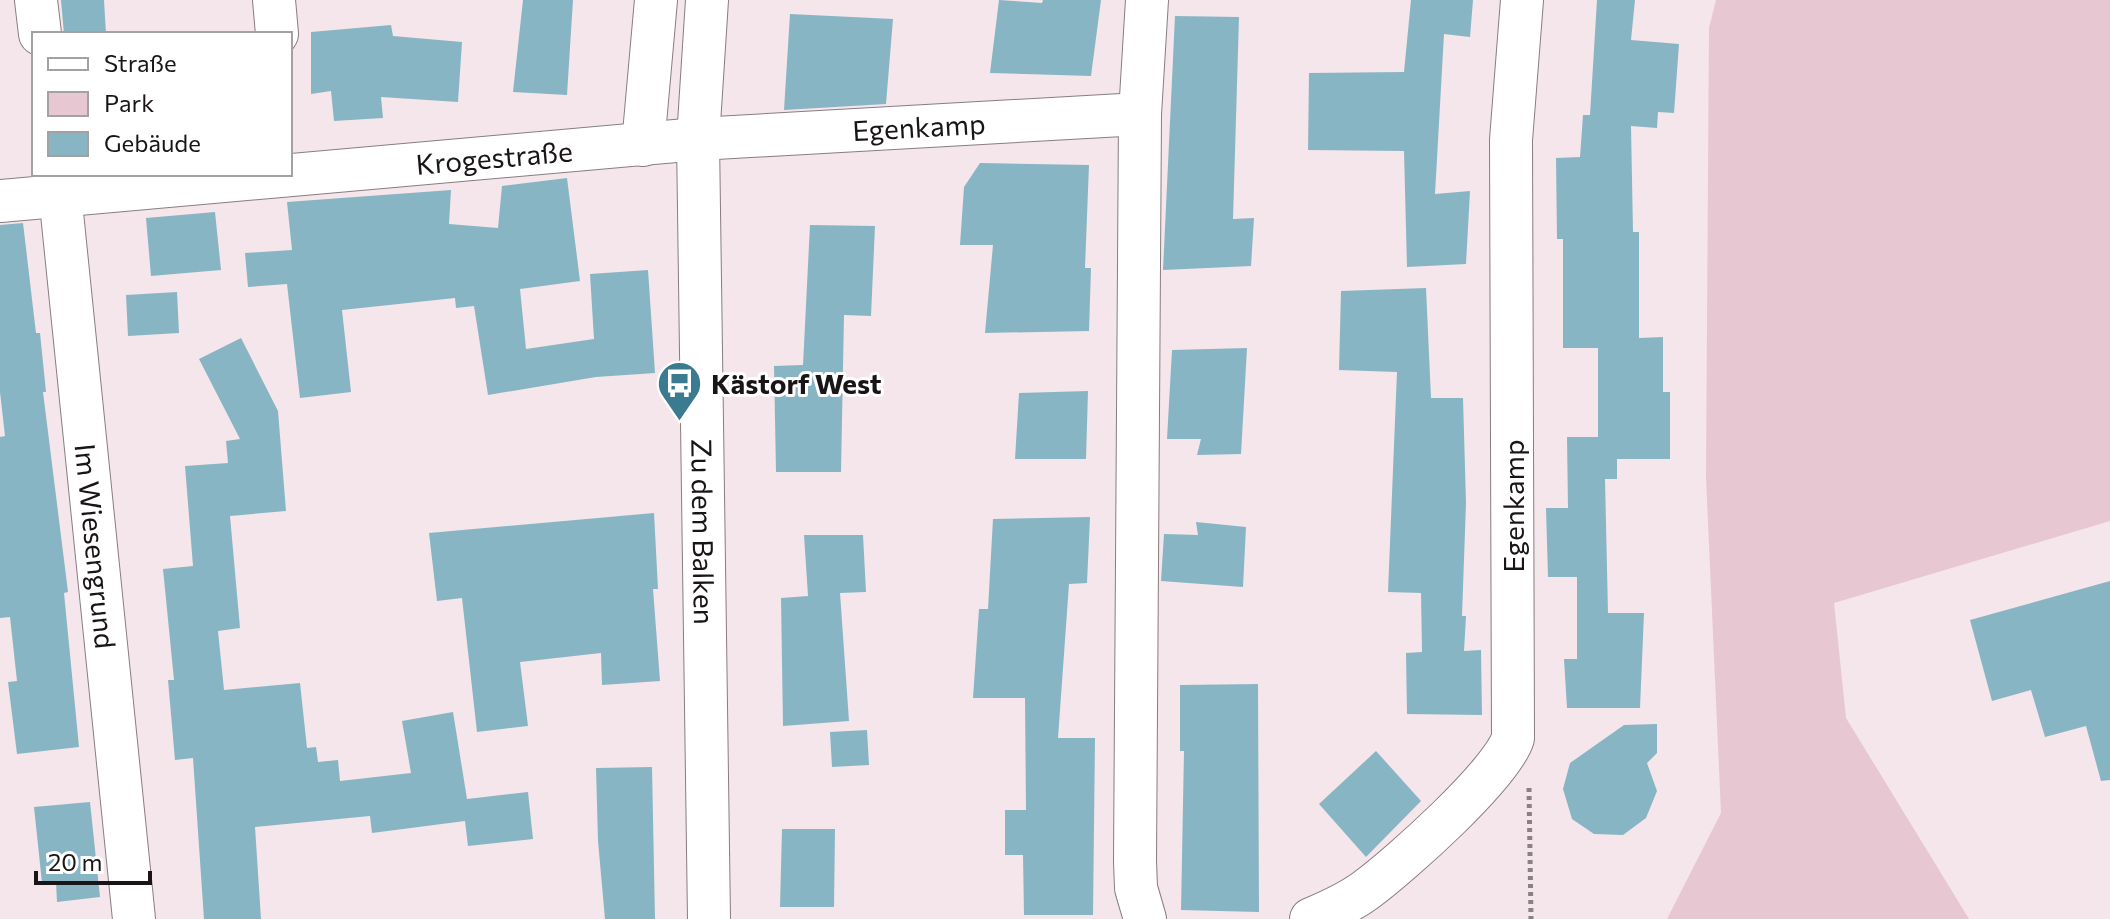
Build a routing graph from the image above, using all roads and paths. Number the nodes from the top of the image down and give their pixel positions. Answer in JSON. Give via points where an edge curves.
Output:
{"nodes":[{"id":1,"x":36,"y":0,"type":"edge"},
{"id":2,"x":274,"y":0,"type":"edge"},
{"id":3,"x":656,"y":0,"type":"edge"},
{"id":4,"x":707,"y":0,"type":"edge"},
{"id":5,"x":1147,"y":0,"type":"edge"},
{"id":6,"x":1522,"y":0,"type":"edge"},
{"id":7,"x":40,"y":32,"type":"edge"},
{"id":8,"x":277,"y":32,"type":"edge"},
{"id":9,"x":1140,"y":114,"type":"junction"},
{"id":10,"x":698,"y":139,"type":"junction"},
{"id":11,"x":643,"y":145,"type":"junction"},
{"id":12,"x":292,"y":175,"type":"edge"},
{"id":13,"x":268,"y":176,"type":"edge"},
{"id":14,"x":60,"y":186,"type":"edge"},
{"id":15,"x":0,"y":201,"type":"edge"},
{"id":16,"x":1511,"y":746,"type":"junction"},
{"id":17,"x":134,"y":919,"type":"edge"},
{"id":18,"x":709,"y":919,"type":"edge"},
{"id":19,"x":1145,"y":919,"type":"edge"},
{"id":20,"x":1311,"y":919,"type":"edge"},
{"id":21,"x":1531,"y":919,"type":"edge"}],
"edges":[{"from":1,"to":7,"type":"street"},
{"from":2,"to":8,"type":"street"},
{"from":3,"to":11,"type":"street"},
{"from":4,"to":10,"type":"street","name":"Zu dem Balken"},
{"from":5,"to":9,"type":"street"},
{"from":6,"to":16,"type":"street","name":"Egenkamp","via":[[1511,140]]},
{"from":9,"to":10,"type":"street","name":"Egenkamp"},
{"from":9,"to":19,"type":"street","via":[[1135,861]]},
{"from":10,"to":11,"type":"street","name":"Krogestraße"},
{"from":10,"to":18,"type":"street","name":"Zu dem Balken"},
{"from":11,"to":12,"type":"street","name":"Krogestraße"},
{"from":13,"to":14,"type":"street","name":"Krogestraße"},
{"from":14,"to":15,"type":"street","name":"Krogestraße"},
{"from":14,"to":17,"type":"street","name":"Im Wiesengrund"},
{"from":16,"to":20,"type":"street","via":[[1492,773],[1388,873],[1364,892]]},
{"from":16,"to":21,"type":"path","via":[[1528,769]]}]}
